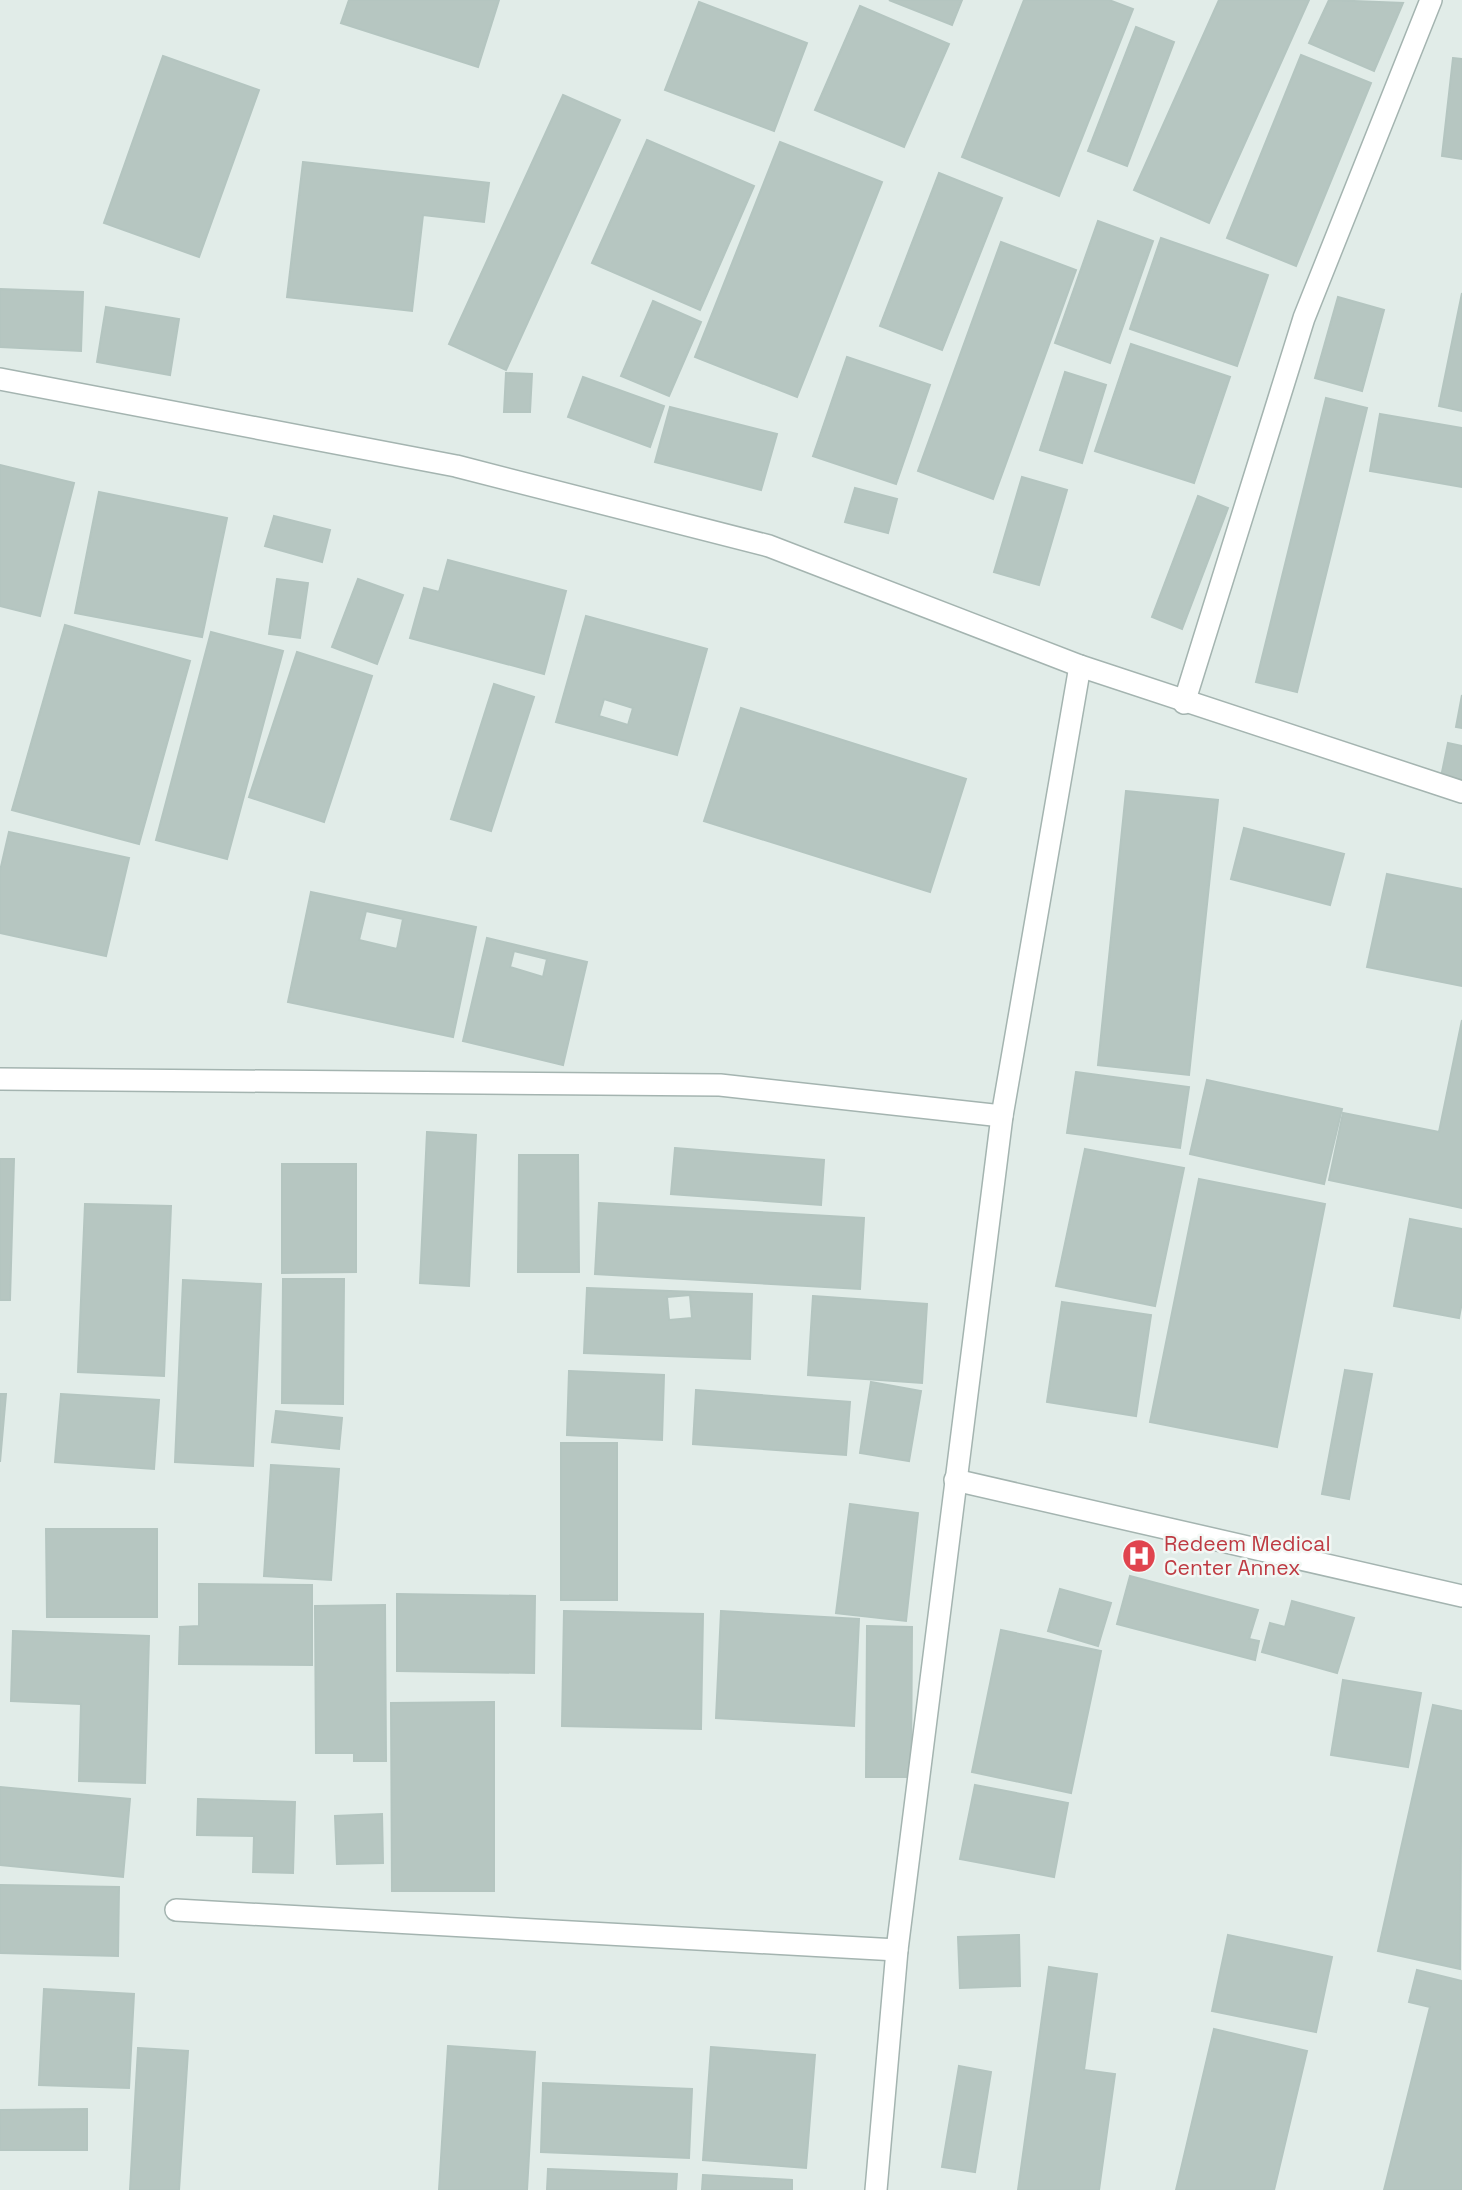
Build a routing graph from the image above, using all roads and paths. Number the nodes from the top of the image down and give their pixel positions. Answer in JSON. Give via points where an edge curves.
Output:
{"nodes":[{"id":1,"x":1431,"y":0,"type":"edge"},
{"id":2,"x":0,"y":379,"type":"edge"},
{"id":3,"x":1080,"y":666,"type":"junction"},
{"id":4,"x":1184,"y":703,"type":"junction"},
{"id":5,"x":1462,"y":792,"type":"edge"},
{"id":6,"x":0,"y":1079,"type":"edge"},
{"id":7,"x":1002,"y":1116,"type":"junction"},
{"id":8,"x":955,"y":1480,"type":"junction"},
{"id":9,"x":1462,"y":1597,"type":"edge"},
{"id":10,"x":176,"y":1910,"type":"dead end"},
{"id":11,"x":897,"y":1950,"type":"junction"},
{"id":12,"x":876,"y":2190,"type":"edge"}],
"edges":[{"from":1,"to":4,"type":"street","via":[[1304,318]]},
{"from":2,"to":3,"type":"street","via":[[456,466],[769,546]]},
{"from":3,"to":4,"type":"street"},
{"from":3,"to":7,"type":"street"},
{"from":4,"to":5,"type":"street"},
{"from":6,"to":7,"type":"street","via":[[720,1085]]},
{"from":7,"to":8,"type":"street"},
{"from":8,"to":9,"type":"street"},
{"from":8,"to":11,"type":"street"},
{"from":10,"to":11,"type":"street"},
{"from":11,"to":12,"type":"street"}]}
